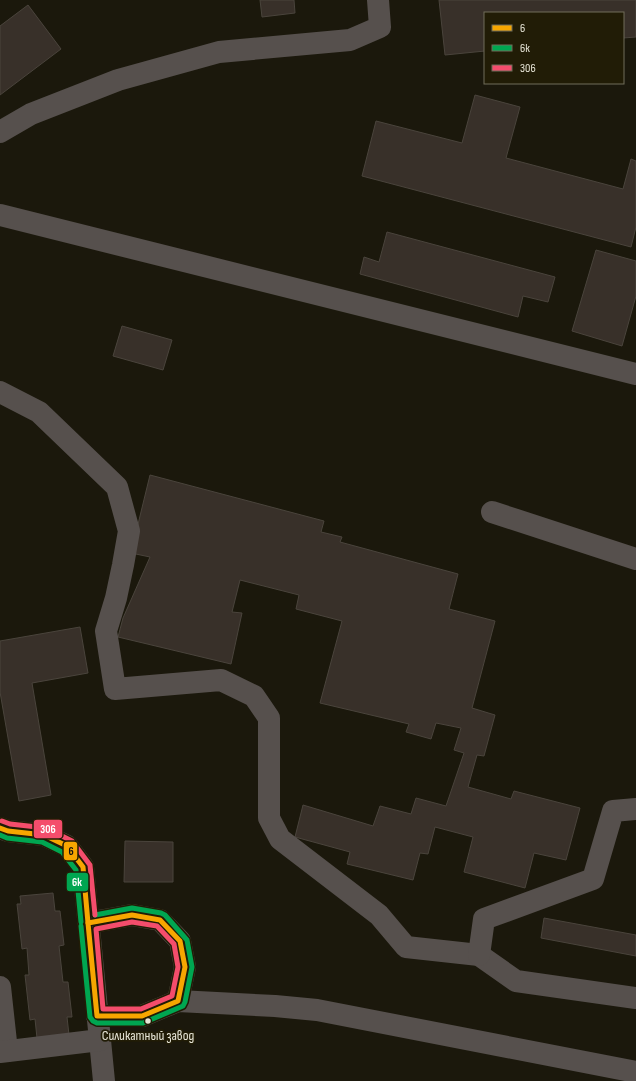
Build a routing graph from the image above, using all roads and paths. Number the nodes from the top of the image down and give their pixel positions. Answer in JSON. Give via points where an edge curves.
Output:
{"nodes":[{"id":1,"x":378,"y":0,"type":"edge"},
{"id":2,"x":0,"y":132,"type":"edge"},
{"id":3,"x":0,"y":215,"type":"edge"},
{"id":4,"x":636,"y":374,"type":"edge"},
{"id":5,"x":0,"y":392,"type":"edge"},
{"id":6,"x":492,"y":512,"type":"dead end"},
{"id":7,"x":636,"y":559,"type":"edge"},
{"id":8,"x":636,"y":809,"type":"edge"},
{"id":9,"x":0,"y":828,"type":"edge"},
{"id":10,"x":88,"y":923,"type":"junction"},
{"id":11,"x":479,"y":955,"type":"junction"},
{"id":12,"x":0,"y":987,"type":"edge"},
{"id":13,"x":636,"y":998,"type":"edge"},
{"id":14,"x":178,"y":1001,"type":"junction"},
{"id":15,"x":97,"y":1016,"type":"junction"},
{"id":16,"x":100,"y":1040,"type":"junction"},
{"id":17,"x":4,"y":1051,"type":"edge"},
{"id":18,"x":636,"y":1072,"type":"edge"},
{"id":19,"x":104,"y":1081,"type":"edge"}],
"edges":[{"from":1,"to":2,"type":"street","via":[[380,27],[350,40],[219,52],[118,80],[31,114]]},
{"from":3,"to":4,"type":"street"},
{"from":5,"to":11,"type":"street","via":[[39,412],[116,487],[129,531],[124,565],[106,631],[115,689],[221,680],[254,696],[269,718],[269,818],[280,839],[379,915],[406,947]]},
{"from":6,"to":7,"type":"street"},
{"from":8,"to":11,"type":"street","via":[[613,811],[593,879],[484,919]]},
{"from":9,"to":10,"type":"street","via":[[8,832],[44,835],[68,846],[82,867]]},
{"from":10,"to":14,"type":"street","via":[[132,915],[160,920],[180,941],[185,967]]},
{"from":10,"to":15,"type":"street"},
{"from":11,"to":13,"type":"street","via":[[516,981]]},
{"from":12,"to":17,"type":"street"},
{"from":14,"to":15,"type":"street","via":[[142,1016]]},
{"from":14,"to":18,"type":"street","via":[[317,1010]]},
{"from":15,"to":16,"type":"street"},
{"from":16,"to":17,"type":"street"},
{"from":16,"to":19,"type":"street"}]}
